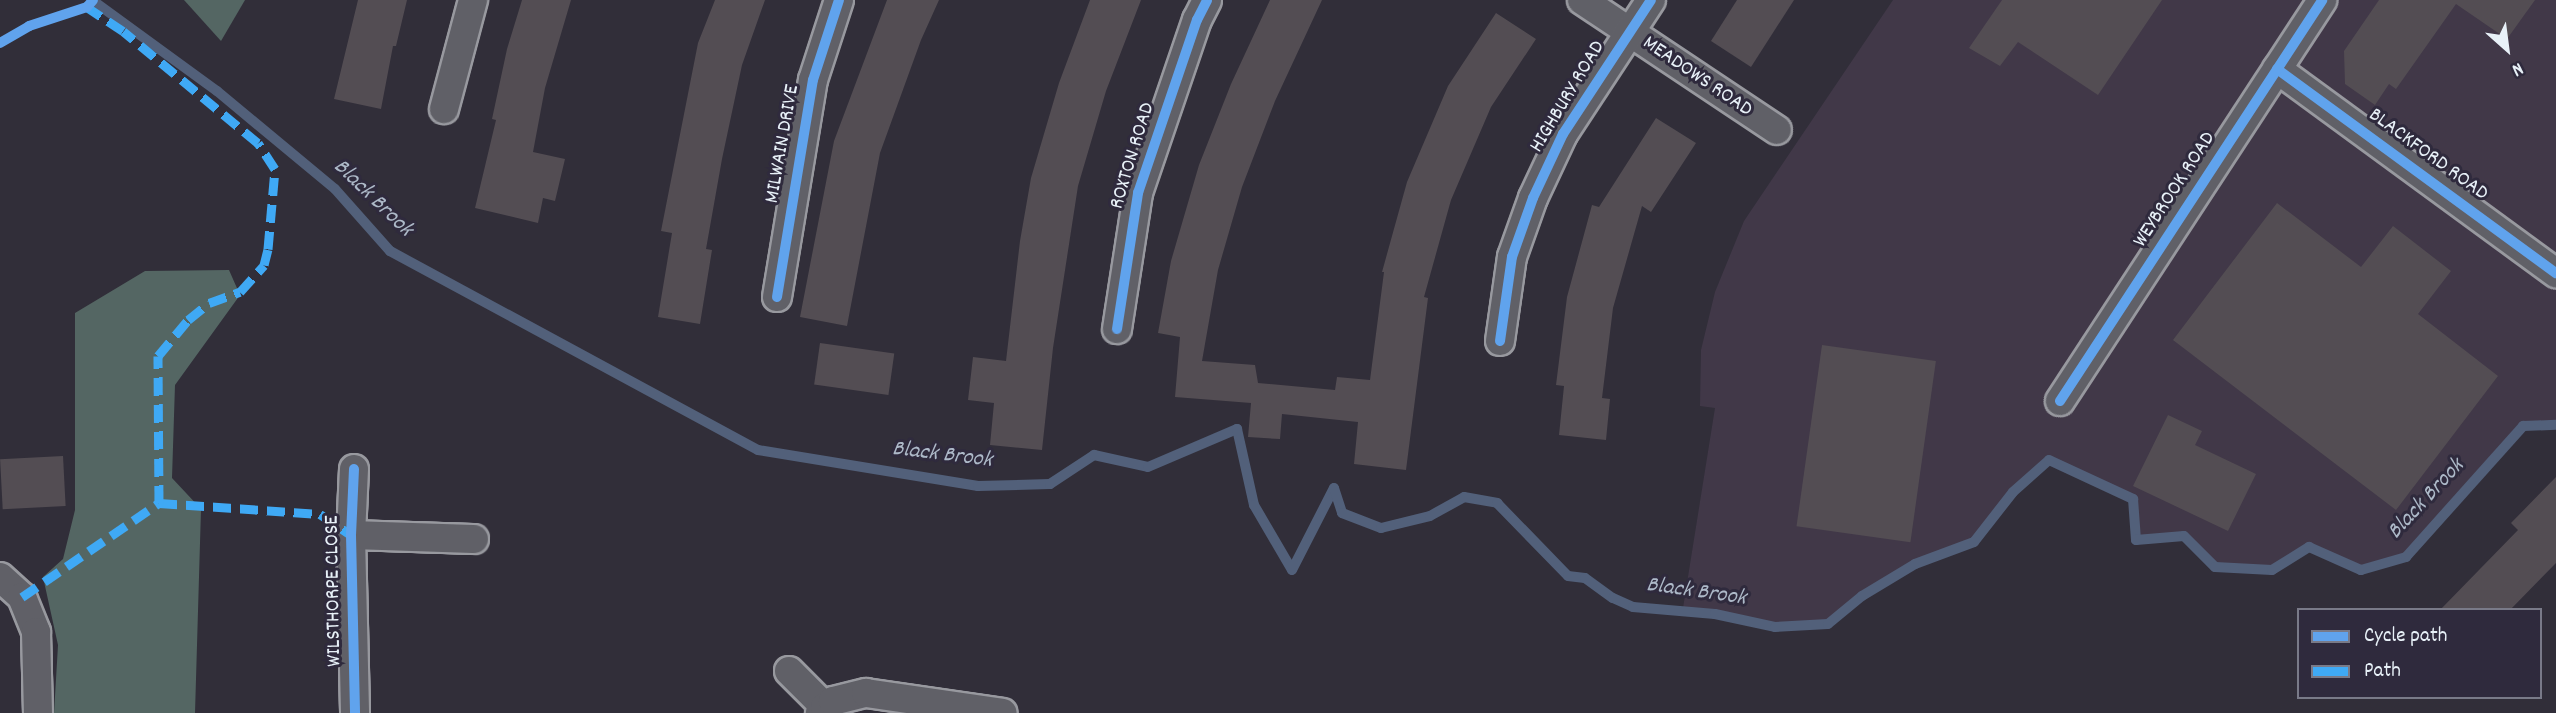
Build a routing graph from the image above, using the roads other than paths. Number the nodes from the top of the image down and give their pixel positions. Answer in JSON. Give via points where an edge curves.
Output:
{"nodes":[{"id":1,"x":473,"y":0,"type":"edge"},
{"id":2,"x":839,"y":0,"type":"edge"},
{"id":3,"x":1207,"y":0,"type":"edge"},
{"id":4,"x":1582,"y":0,"type":"edge"},
{"id":5,"x":1651,"y":0,"type":"edge"},
{"id":6,"x":2322,"y":0,"type":"edge"},
{"id":7,"x":1630,"y":32,"type":"junction"},
{"id":8,"x":2277,"y":69,"type":"junction"},
{"id":9,"x":444,"y":109,"type":"dead end"},
{"id":10,"x":1777,"y":130,"type":"dead end"},
{"id":11,"x":2556,"y":272,"type":"edge"},
{"id":12,"x":777,"y":297,"type":"dead end"},
{"id":13,"x":1117,"y":329,"type":"dead end"},
{"id":14,"x":1500,"y":341,"type":"dead end"},
{"id":15,"x":2060,"y":401,"type":"dead end"},
{"id":16,"x":354,"y":469,"type":"dead end"},
{"id":17,"x":351,"y":535,"type":"junction"},
{"id":18,"x":474,"y":540,"type":"dead end"},
{"id":19,"x":0,"y":578,"type":"edge"},
{"id":20,"x":789,"y":671,"type":"dead end"},
{"id":21,"x":822,"y":710,"type":"edge"},
{"id":22,"x":38,"y":713,"type":"edge"},
{"id":23,"x":355,"y":713,"type":"edge"},
{"id":24,"x":1003,"y":713,"type":"edge"}],
"edges":[{"from":1,"to":9,"type":"street"},
{"from":2,"to":12,"type":"street","name":"MILWAIN DRIVE","via":[[813,80]]},
{"from":3,"to":13,"type":"street","name":"ROXTON ROAD","via":[[1138,193]]},
{"from":4,"to":7,"type":"street","name":"MEADOWS ROAD"},
{"from":5,"to":7,"type":"street","name":"HIGHBURY ROAD"},
{"from":6,"to":8,"type":"street","name":"WEYBROOK ROAD"},
{"from":7,"to":10,"type":"street","name":"MEADOWS ROAD"},
{"from":7,"to":14,"type":"street","name":"HIGHBURY ROAD","via":[[1563,134],[1533,198],[1512,257]]},
{"from":8,"to":11,"type":"street","name":"BLACKFORD ROAD"},
{"from":8,"to":15,"type":"street","name":"WEYBROOK ROAD"},
{"from":16,"to":17,"type":"street","name":"WILSTHORPE CLOSE"},
{"from":17,"to":18,"type":"street","name":"WILSTHORPE CLOSE"},
{"from":17,"to":23,"type":"street","name":"WILSTHORPE CLOSE"},
{"from":19,"to":22,"type":"street","via":[[22,597],[36,632]]},
{"from":20,"to":21,"type":"street"},
{"from":21,"to":24,"type":"street","via":[[833,701],[866,693]]}]}
